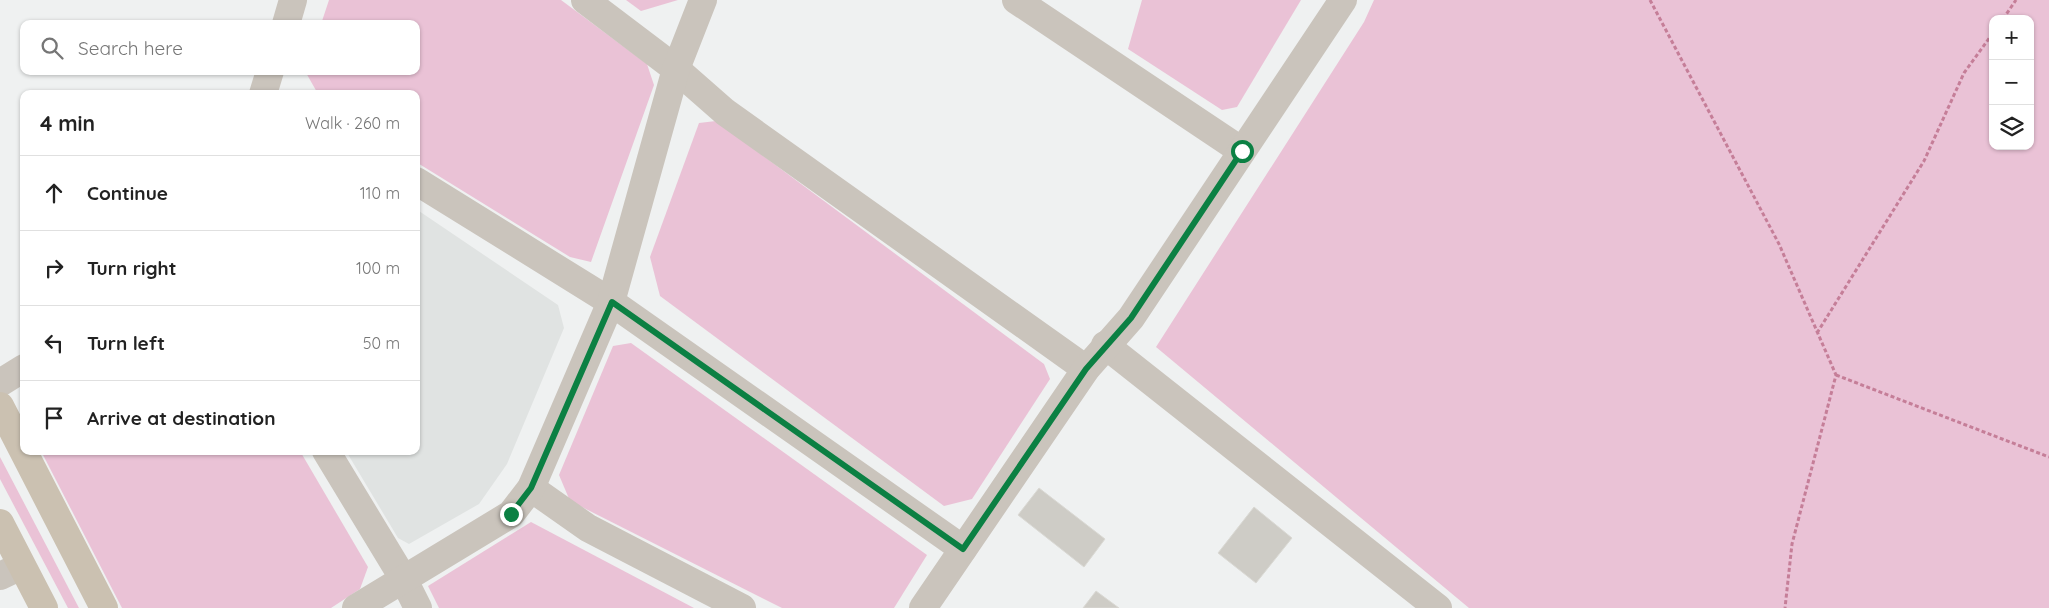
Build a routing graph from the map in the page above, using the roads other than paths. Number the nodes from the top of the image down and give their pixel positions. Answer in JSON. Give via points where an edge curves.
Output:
{"nodes":[{"id":1,"x":293,"y":0,"type":"edge"},
{"id":2,"x":585,"y":0,"type":"edge"},
{"id":3,"x":703,"y":0,"type":"edge"},
{"id":4,"x":1016,"y":0,"type":"edge"},
{"id":5,"x":1343,"y":0,"type":"edge"},
{"id":6,"x":287,"y":20,"type":"edge"},
{"id":7,"x":676,"y":69,"type":"junction"},
{"id":8,"x":1242,"y":151,"type":"junction"},
{"id":9,"x":420,"y":183,"type":"edge"},
{"id":10,"x":612,"y":302,"type":"junction"},
{"id":11,"x":1106,"y":345,"type":"junction"},
{"id":12,"x":1086,"y":369,"type":"junction"},
{"id":13,"x":20,"y":370,"type":"edge"},
{"id":14,"x":0,"y":383,"type":"edge"},
{"id":15,"x":0,"y":406,"type":"edge"},
{"id":16,"x":20,"y":445,"type":"edge"},
{"id":17,"x":25,"y":455,"type":"edge"},
{"id":18,"x":328,"y":455,"type":"edge"},
{"id":19,"x":531,"y":488,"type":"junction"},
{"id":20,"x":0,"y":523,"type":"edge"},
{"id":21,"x":963,"y":549,"type":"junction"},
{"id":22,"x":11,"y":571,"type":"edge"},
{"id":23,"x":403,"y":578,"type":"junction"},
{"id":24,"x":927,"y":607,"type":"edge"},
{"id":25,"x":44,"y":608,"type":"edge"},
{"id":26,"x":104,"y":608,"type":"edge"},
{"id":27,"x":356,"y":608,"type":"edge"},
{"id":28,"x":418,"y":608,"type":"edge"},
{"id":29,"x":742,"y":608,"type":"edge"},
{"id":30,"x":1438,"y":608,"type":"edge"}],
"edges":[{"from":1,"to":6,"type":"street"},
{"from":2,"to":7,"type":"street"},
{"from":3,"to":7,"type":"street"},
{"from":4,"to":8,"type":"street"},
{"from":5,"to":8,"type":"street"},
{"from":7,"to":10,"type":"street"},
{"from":7,"to":12,"type":"street","via":[[725,112]]},
{"from":8,"to":11,"type":"street","via":[[1131,318]]},
{"from":9,"to":10,"type":"street"},
{"from":10,"to":19,"type":"street"},
{"from":10,"to":21,"type":"street"},
{"from":11,"to":12,"type":"street"},
{"from":11,"to":30,"type":"street"},
{"from":12,"to":21,"type":"street"},
{"from":13,"to":14,"type":"street"},
{"from":15,"to":16,"type":"main road"},
{"from":17,"to":26,"type":"main road"},
{"from":18,"to":23,"type":"street"},
{"from":19,"to":23,"type":"street","via":[[511,514]]},
{"from":19,"to":29,"type":"street","via":[[588,528]]},
{"from":20,"to":22,"type":"main road"},
{"from":21,"to":24,"type":"street"},
{"from":22,"to":25,"type":"main road"},
{"from":23,"to":27,"type":"street"},
{"from":23,"to":28,"type":"street"}]}
